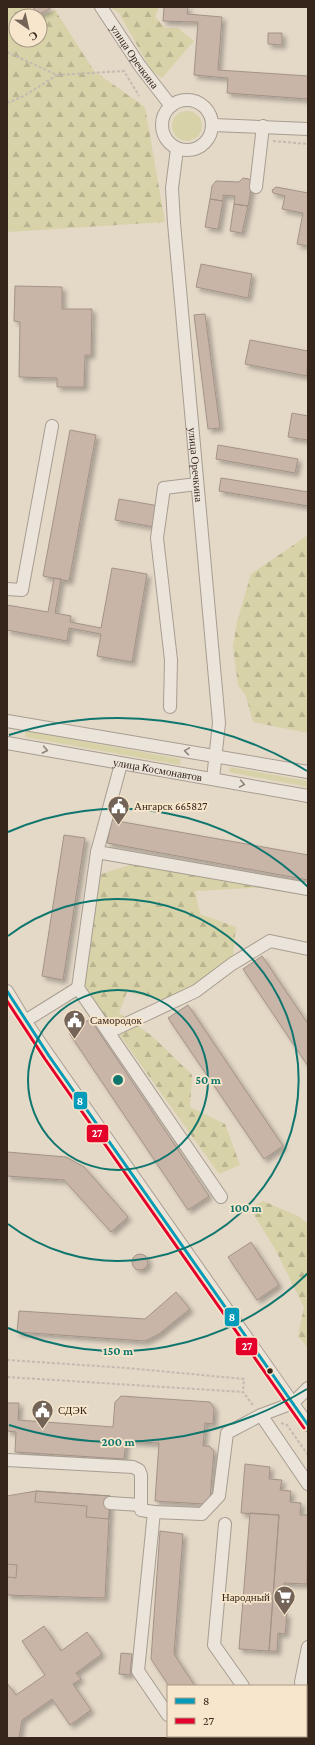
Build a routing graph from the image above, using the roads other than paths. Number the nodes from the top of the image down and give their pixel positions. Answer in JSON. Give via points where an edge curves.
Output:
{"nodes":[{"id":1,"x":100,"y":7,"type":"edge"},
{"id":2,"x":171,"y":106,"type":"junction"},
{"id":3,"x":213,"y":125,"type":"junction"},
{"id":4,"x":263,"y":126,"type":"junction"},
{"id":5,"x":308,"y":128,"type":"edge"},
{"id":6,"x":177,"y":149,"type":"junction"},
{"id":7,"x":256,"y":187,"type":"dead end"},
{"id":8,"x":52,"y":426,"type":"dead end"},
{"id":9,"x":197,"y":484,"type":"junction"},
{"id":10,"x":7,"y":589,"type":"edge"},
{"id":11,"x":170,"y":707,"type":"dead end"},
{"id":12,"x":9,"y":721,"type":"edge"},
{"id":13,"x":7,"y":742,"type":"edge"},
{"id":14,"x":216,"y":756,"type":"junction"},
{"id":15,"x":121,"y":764,"type":"junction"},
{"id":16,"x":308,"y":772,"type":"edge"},
{"id":17,"x":213,"y":779,"type":"junction"},
{"id":18,"x":308,"y":796,"type":"edge"},
{"id":19,"x":97,"y":852,"type":"junction"},
{"id":20,"x":308,"y":889,"type":"edge"},
{"id":21,"x":308,"y":949,"type":"edge"},
{"id":22,"x":78,"y":988,"type":"junction"},
{"id":23,"x":7,"y":990,"type":"edge"},
{"id":24,"x":25,"y":1021,"type":"junction"},
{"id":25,"x":108,"y":1032,"type":"junction"},
{"id":26,"x":221,"y":1197,"type":"dead end"},
{"id":27,"x":308,"y":1388,"type":"edge"},
{"id":28,"x":293,"y":1403,"type":"junction"},
{"id":29,"x":261,"y":1415,"type":"junction"},
{"id":30,"x":308,"y":1425,"type":"edge"},
{"id":31,"x":7,"y":1460,"type":"edge"},
{"id":32,"x":308,"y":1484,"type":"edge"},
{"id":33,"x":110,"y":1503,"type":"dead end"},
{"id":34,"x":140,"y":1505,"type":"junction"},
{"id":35,"x":154,"y":1512,"type":"junction"},
{"id":36,"x":225,"y":1524,"type":"dead end"},
{"id":37,"x":308,"y":1647,"type":"edge"},
{"id":38,"x":242,"y":1685,"type":"edge"},
{"id":39,"x":308,"y":1685,"type":"edge"},
{"id":40,"x":167,"y":1714,"type":"edge"}],
"edges":[{"from":1,"to":2,"type":"street","name":"улица Оречкина"},
{"from":2,"to":3,"type":"street","via":[[181,101],[196,102],[208,111]]},
{"from":2,"to":6,"type":"street","via":[[164,114],[163,129],[170,144]]},
{"from":3,"to":4,"type":"street"},
{"from":3,"to":6,"type":"street","via":[[209,138],[202,145],[194,150]]},
{"from":4,"to":5,"type":"street"},
{"from":4,"to":7,"type":"street"},
{"from":6,"to":9,"type":"street","name":"улица Оречкина","via":[[172,188],[174,223]]},
{"from":8,"to":10,"type":"street","via":[[22,590]]},
{"from":9,"to":11,"type":"street","via":[[164,488],[157,538],[171,660]]},
{"from":9,"to":14,"type":"street","name":"улица Оречкина","via":[[219,723]]},
{"from":12,"to":13,"type":"street"},
{"from":14,"to":12,"type":"street","name":"улица Космонавтов","one_way":true},
{"from":13,"to":15,"type":"street","name":"улица Космонавтов","one_way":true},
{"from":14,"to":16,"type":"street","name":"улица Космонавтов"},
{"from":14,"to":17,"type":"street","name":"улица Оречкина"},
{"from":15,"to":17,"type":"street","name":"улица Космонавтов"},
{"from":15,"to":19,"type":"street"},
{"from":17,"to":18,"type":"street","name":"улица Космонавтов","one_way":true},
{"from":19,"to":20,"type":"street"},
{"from":19,"to":22,"type":"street"},
{"from":21,"to":25,"type":"street","via":[[270,941],[232,964],[196,991]]},
{"from":22,"to":24,"type":"street"},
{"from":22,"to":25,"type":"street"},
{"from":23,"to":24,"type":"street"},
{"from":24,"to":28,"type":"street"},
{"from":25,"to":26,"type":"street"},
{"from":27,"to":28,"type":"street"},
{"from":28,"to":29,"type":"street"},
{"from":28,"to":30,"type":"street"},
{"from":29,"to":32,"type":"street"},
{"from":29,"to":35,"type":"street","via":[[227,1432],[219,1496],[202,1514]]},
{"from":31,"to":34,"type":"street","via":[[133,1467],[139,1470],[141,1475]]},
{"from":33,"to":34,"type":"street"},
{"from":34,"to":35,"type":"street","via":[[141,1510]]},
{"from":35,"to":40,"type":"street","via":[[138,1671]]},
{"from":36,"to":38,"type":"street","via":[[214,1645]]},
{"from":37,"to":39,"type":"street","via":[[302,1682]]}]}
